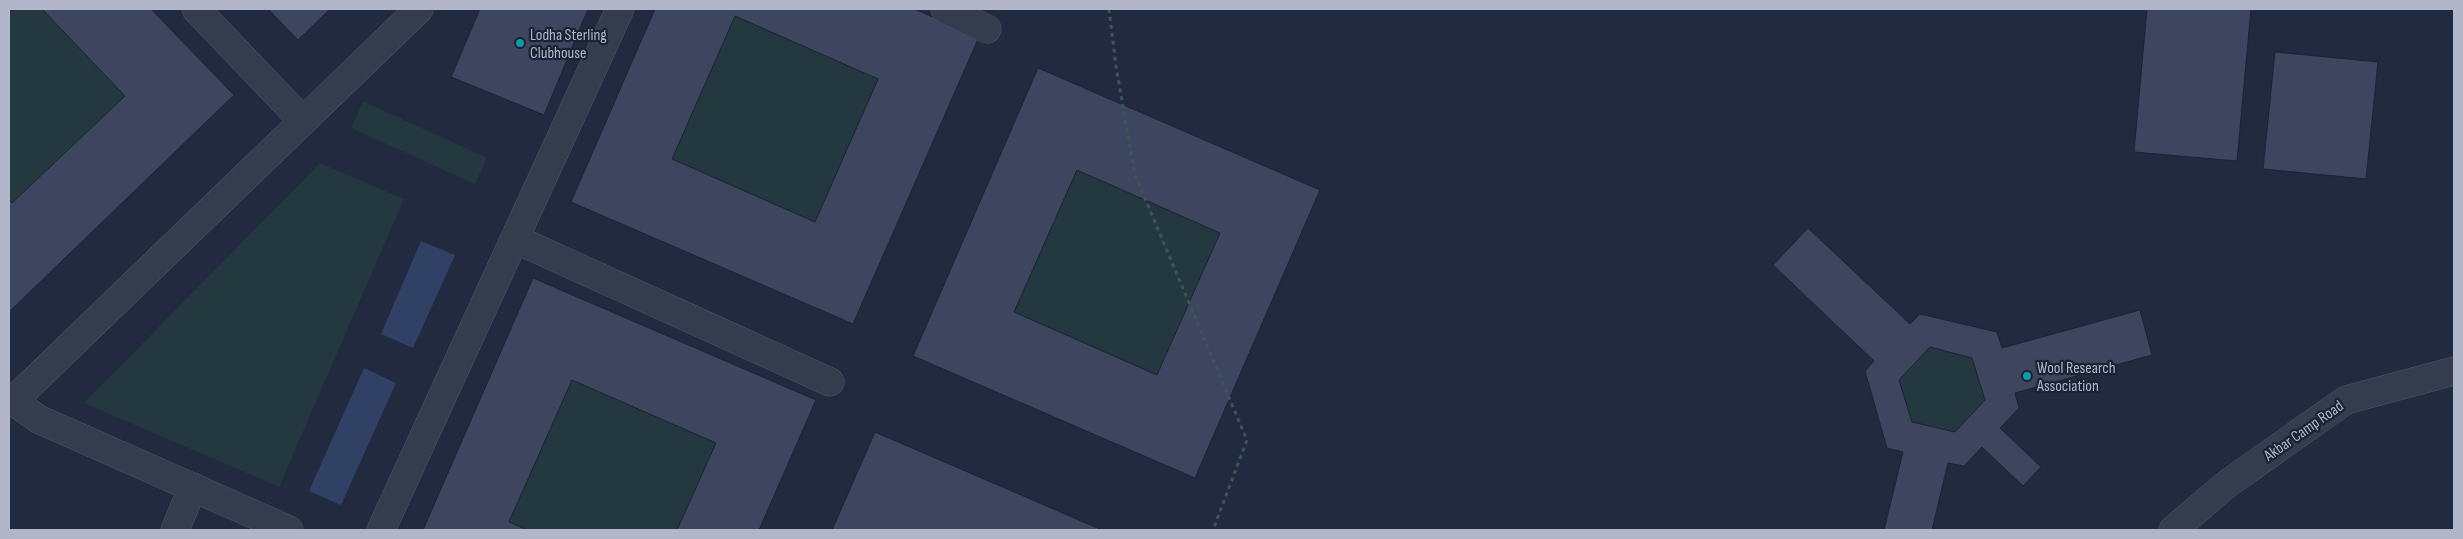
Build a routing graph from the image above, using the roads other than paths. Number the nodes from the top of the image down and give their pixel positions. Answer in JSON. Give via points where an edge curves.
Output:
{"nodes":[{"id":1,"x":196,"y":9,"type":"edge"},
{"id":2,"x":419,"y":9,"type":"edge"},
{"id":3,"x":620,"y":9,"type":"edge"},
{"id":4,"x":945,"y":9,"type":"edge"},
{"id":5,"x":988,"y":29,"type":"dead end"},
{"id":6,"x":303,"y":121,"type":"junction"},
{"id":7,"x":515,"y":239,"type":"junction"},
{"id":8,"x":2454,"y":371,"type":"edge"},
{"id":9,"x":830,"y":382,"type":"dead end"},
{"id":10,"x":11,"y":400,"type":"edge"},
{"id":11,"x":193,"y":487,"type":"junction"},
{"id":12,"x":247,"y":521,"type":"edge"},
{"id":13,"x":175,"y":530,"type":"edge"},
{"id":14,"x":289,"y":530,"type":"edge"},
{"id":15,"x":381,"y":530,"type":"edge"},
{"id":16,"x":2173,"y":530,"type":"edge"}],
"edges":[{"from":1,"to":6,"type":"street"},
{"from":2,"to":6,"type":"street"},
{"from":3,"to":7,"type":"street"},
{"from":4,"to":5,"type":"street"},
{"from":6,"to":10,"type":"street"},
{"from":7,"to":9,"type":"street"},
{"from":7,"to":15,"type":"street"},
{"from":8,"to":16,"type":"street","name":"Akbar Camp Road","via":[[2346,400],[2227,484]]},
{"from":10,"to":11,"type":"street","via":[[38,419]]},
{"from":11,"to":12,"type":"street"},
{"from":11,"to":13,"type":"street"},
{"from":12,"to":14,"type":"street"}]}
